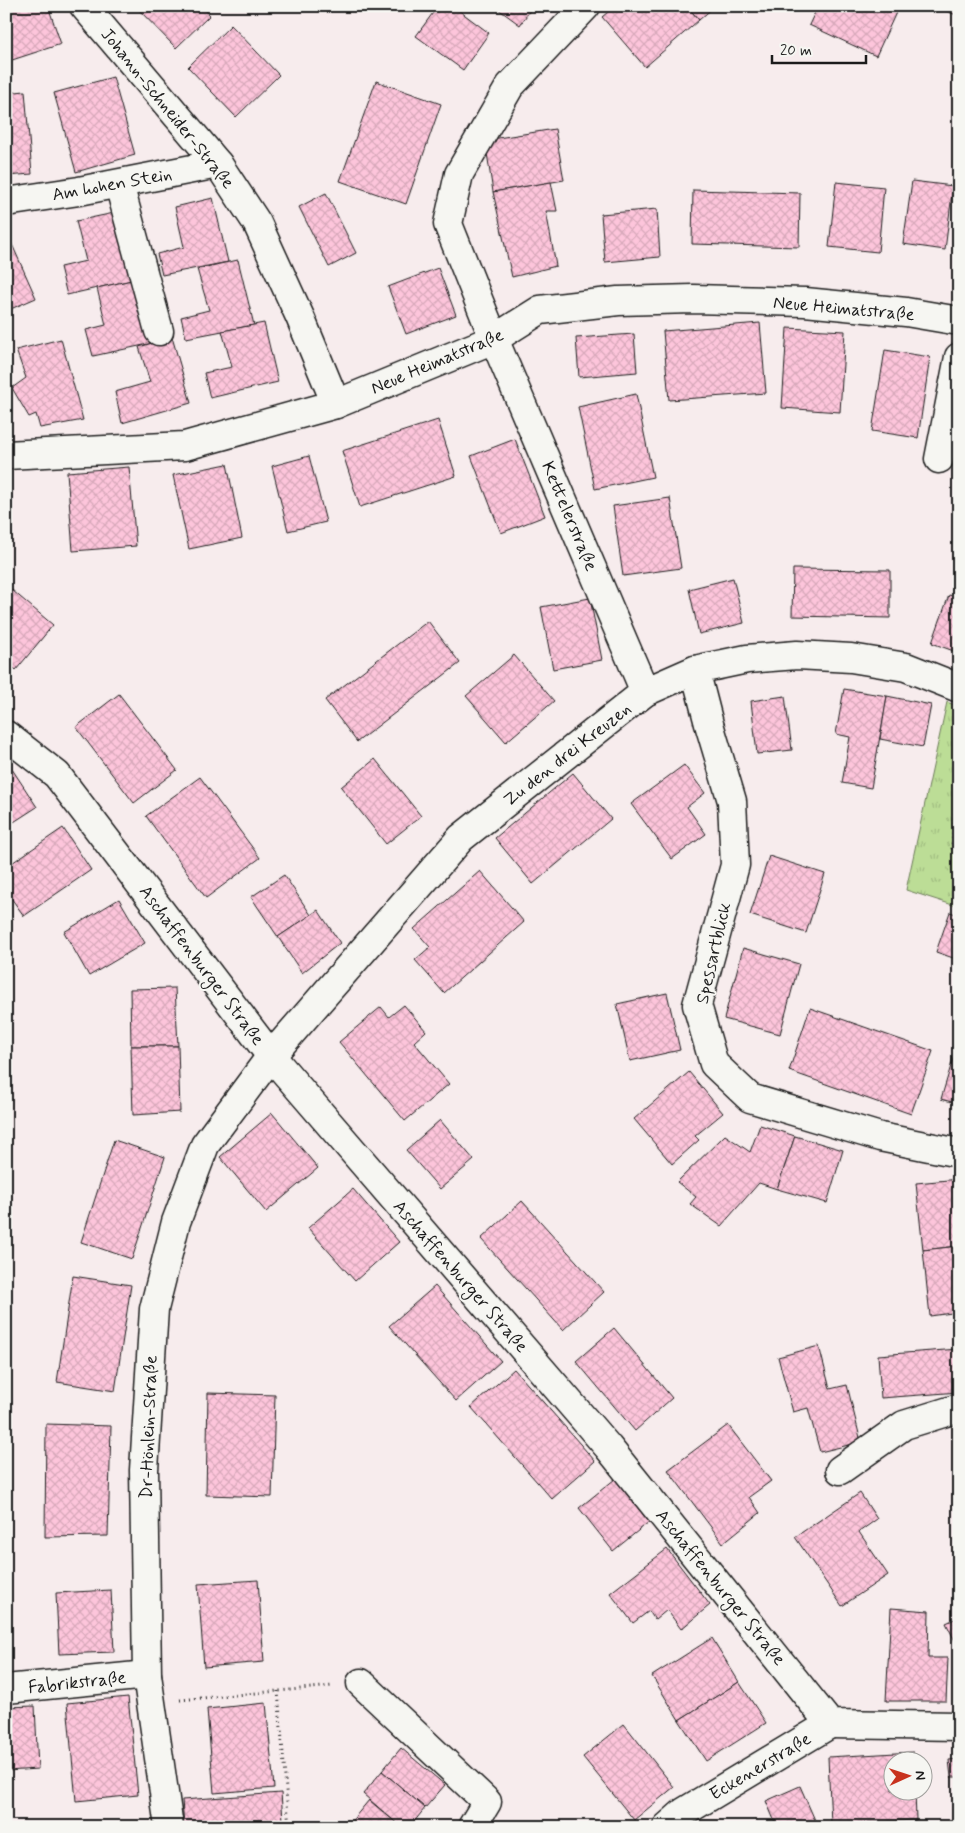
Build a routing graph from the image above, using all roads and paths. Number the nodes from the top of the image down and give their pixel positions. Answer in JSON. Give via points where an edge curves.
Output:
{"nodes":[{"id":1,"x":84,"y":6,"type":"edge"},
{"id":2,"x":586,"y":6,"type":"edge"},
{"id":3,"x":218,"y":164,"type":"junction"},
{"id":4,"x":119,"y":184,"type":"junction"},
{"id":5,"x":6,"y":202,"type":"edge"},
{"id":6,"x":959,"y":320,"type":"edge"},
{"id":7,"x":159,"y":331,"type":"dead end"},
{"id":8,"x":494,"y":339,"type":"junction"},
{"id":9,"x":959,"y":357,"type":"edge"},
{"id":10,"x":336,"y":404,"type":"junction"},
{"id":11,"x":6,"y":455,"type":"edge"},
{"id":12,"x":939,"y":459,"type":"dead end"},
{"id":13,"x":695,"y":670,"type":"junction"},
{"id":14,"x":959,"y":688,"type":"edge"},
{"id":15,"x":645,"y":692,"type":"junction"},
{"id":16,"x":6,"y":735,"type":"edge"},
{"id":17,"x":955,"y":808,"type":"dead end"},
{"id":18,"x":959,"y":852,"type":"edge"},
{"id":19,"x":271,"y":1056,"type":"junction"},
{"id":20,"x":959,"y":1153,"type":"edge"},
{"id":21,"x":959,"y":1408,"type":"edge"},
{"id":22,"x":840,"y":1470,"type":"dead end"},
{"id":23,"x":147,"y":1675,"type":"junction"},
{"id":24,"x":361,"y":1683,"type":"joint"},
{"id":25,"x":6,"y":1689,"type":"edge"},
{"id":26,"x":278,"y":1691,"type":"junction"},
{"id":27,"x":152,"y":1703,"type":"junction"},
{"id":28,"x":830,"y":1724,"type":"junction"},
{"id":29,"x":959,"y":1726,"type":"edge"},
{"id":30,"x":169,"y":1827,"type":"edge"},
{"id":31,"x":289,"y":1827,"type":"edge"},
{"id":32,"x":472,"y":1827,"type":"edge"},
{"id":33,"x":667,"y":1827,"type":"edge"}],
"edges":[{"from":1,"to":3,"type":"street","name":"Johann-Schneider-Straße"},
{"from":2,"to":8,"type":"street","name":"Kettelerstraße","via":[[510,86],[459,174],[448,224]]},
{"from":3,"to":4,"type":"street","name":"Am hohen Stein"},
{"from":3,"to":10,"type":"street","name":"Johann-Schneider-Straße","via":[[257,223]]},
{"from":4,"to":5,"type":"street","name":"Am hohen Stein"},
{"from":4,"to":7,"type":"street"},
{"from":6,"to":8,"type":"street","name":"Neue Heimatstraße","via":[[805,302],[618,301],[540,310]]},
{"from":8,"to":10,"type":"street","name":"Neue Heimatstraße"},
{"from":8,"to":15,"type":"street","name":"Kettelerstraße"},
{"from":9,"to":12,"type":"street"},
{"from":10,"to":11,"type":"street","name":"Neue Heimatstraße","via":[[185,446]]},
{"from":13,"to":14,"type":"street","name":"Zu den drei Kreuzen","via":[[777,656],[851,658],[906,667]]},
{"from":13,"to":15,"type":"street","name":"Zu den drei Kreuzen"},
{"from":13,"to":20,"type":"street","name":"Spessartblick","via":[[732,801],[735,865],[697,1005],[714,1064],[750,1098],[880,1136]]},
{"from":15,"to":19,"type":"street","name":"Zu den drei Kreuzen","via":[[461,838]]},
{"from":16,"to":19,"type":"street","name":"Aschaffenburger Straße","via":[[58,774]]},
{"from":17,"to":18,"type":"path","via":[[952,848]]},
{"from":19,"to":23,"type":"street","name":"Dr-Hönlein-Straße","via":[[205,1145],[176,1222],[154,1309],[144,1470]]},
{"from":19,"to":28,"type":"street","name":"Aschaffenburger Straße","via":[[608,1447]]},
{"from":21,"to":22,"type":"street","via":[[904,1424]]},
{"from":23,"to":25,"type":"street","name":"Fabrikstraße"},
{"from":23,"to":27,"type":"street","name":"Dr-Hönlein-Straße"},
{"from":24,"to":26,"type":"path"},
{"from":24,"to":32,"type":"street","via":[[487,1802]]},
{"from":26,"to":27,"type":"path"},
{"from":26,"to":31,"type":"path"},
{"from":27,"to":30,"type":"street","name":"Dr-Hönlein-Straße"},
{"from":28,"to":29,"type":"street"},
{"from":28,"to":33,"type":"street","name":"Eckenerstraße","via":[[684,1812]]}]}
